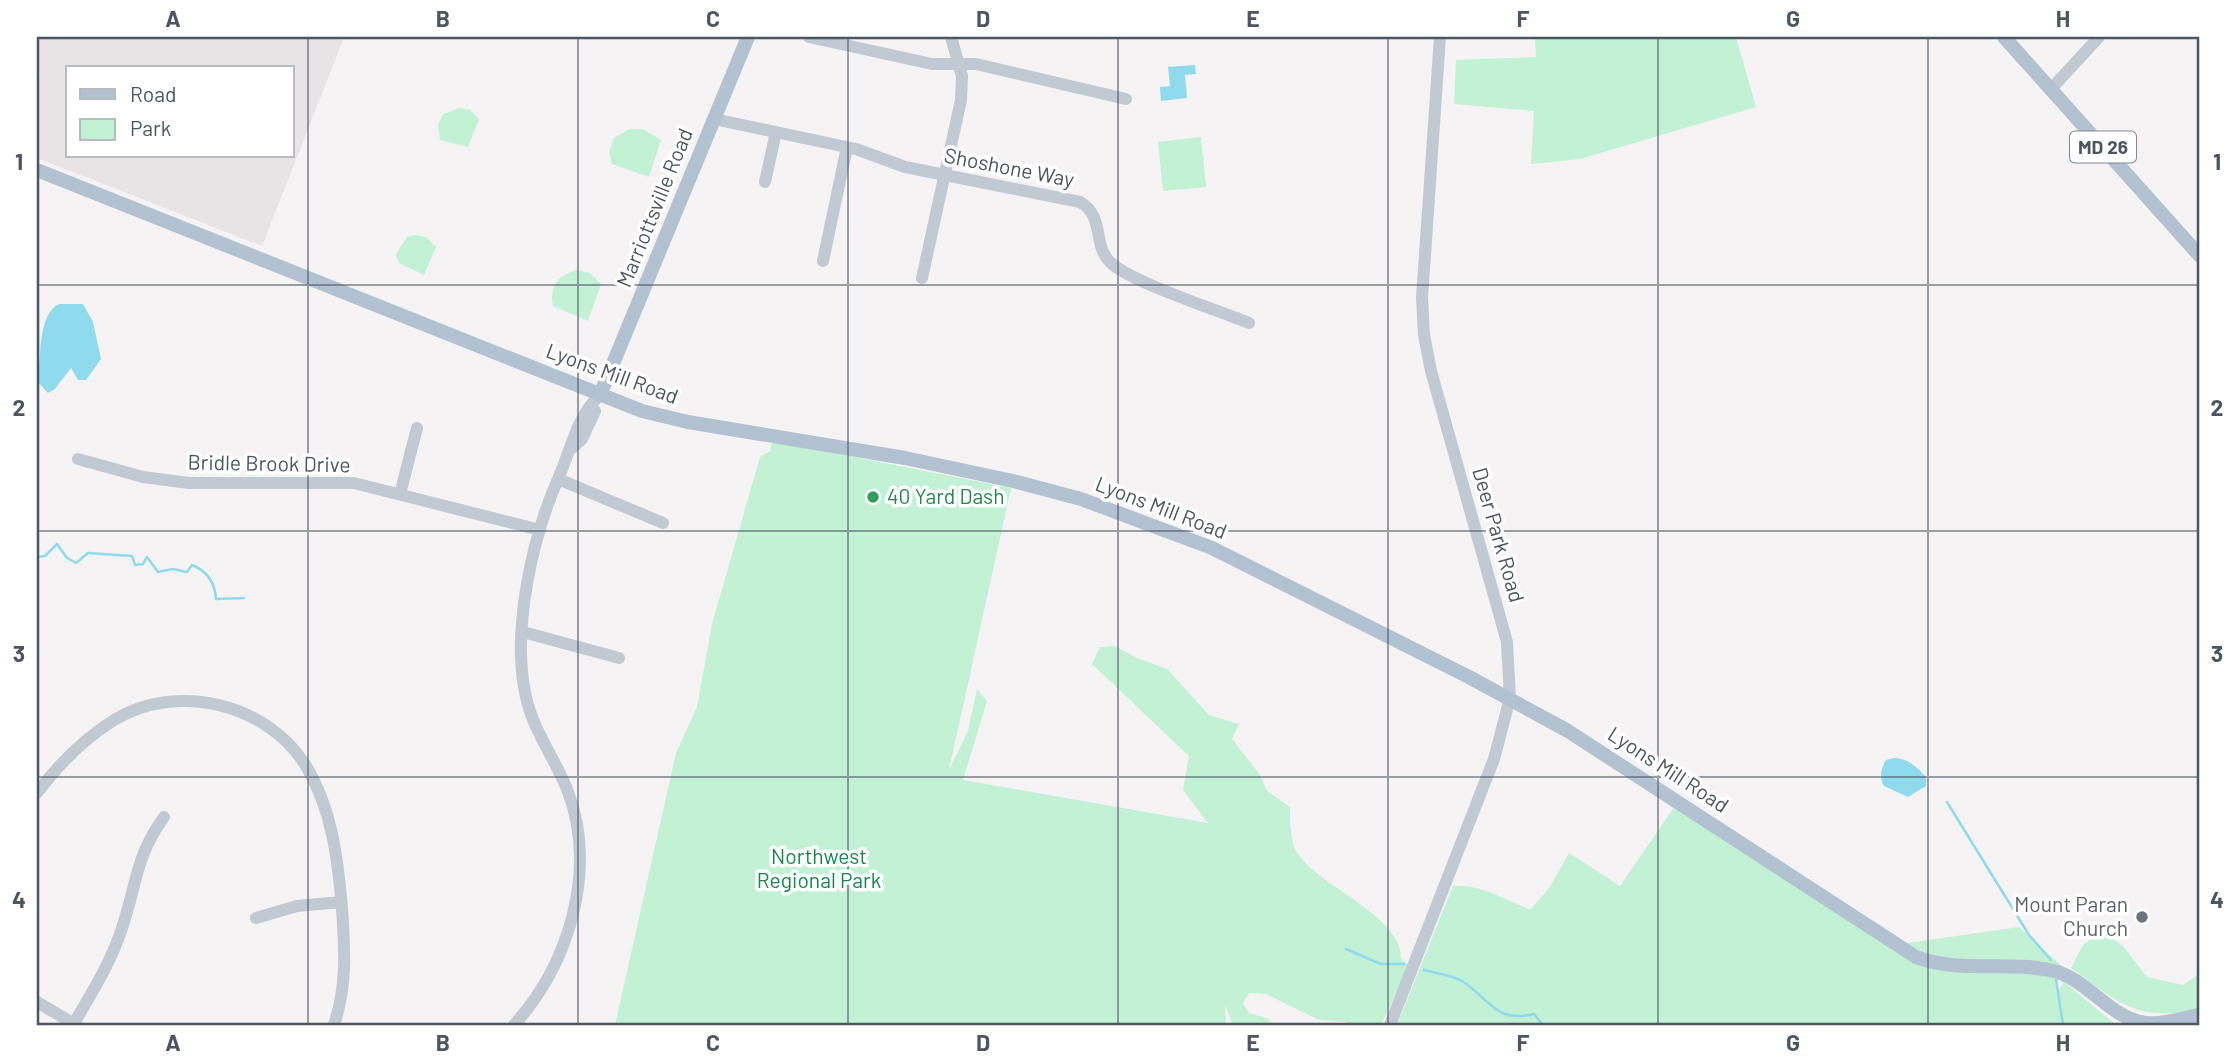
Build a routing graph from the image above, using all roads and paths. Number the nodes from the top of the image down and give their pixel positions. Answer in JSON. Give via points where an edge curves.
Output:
{"nodes":[{"id":1,"x":748,"y":37,"type":"edge"},
{"id":2,"x":809,"y":37,"type":"edge"},
{"id":3,"x":951,"y":37,"type":"edge"},
{"id":4,"x":1440,"y":37,"type":"edge"},
{"id":5,"x":2004,"y":37,"type":"edge"},
{"id":6,"x":2099,"y":37,"type":"edge"},
{"id":7,"x":959,"y":62,"type":"junction"},
{"id":8,"x":2051,"y":89,"type":"junction"},
{"id":9,"x":1126,"y":99,"type":"dead end"},
{"id":10,"x":714,"y":119,"type":"junction"},
{"id":11,"x":776,"y":132,"type":"junction"},
{"id":12,"x":847,"y":147,"type":"junction"},
{"id":13,"x":37,"y":170,"type":"edge"},
{"id":14,"x":945,"y":175,"type":"junction"},
{"id":15,"x":765,"y":182,"type":"dead end"},
{"id":16,"x":2199,"y":255,"type":"edge"},
{"id":17,"x":823,"y":261,"type":"dead end"},
{"id":18,"x":922,"y":278,"type":"dead end"},
{"id":19,"x":1249,"y":323,"type":"dead end"},
{"id":20,"x":600,"y":395,"type":"junction"},
{"id":21,"x":417,"y":428,"type":"dead end"},
{"id":22,"x":78,"y":459,"type":"dead end"},
{"id":23,"x":558,"y":479,"type":"junction"},
{"id":24,"x":400,"y":494,"type":"junction"},
{"id":25,"x":663,"y":523,"type":"dead end"},
{"id":26,"x":540,"y":530,"type":"junction"},
{"id":27,"x":523,"y":632,"type":"junction"},
{"id":28,"x":619,"y":658,"type":"dead end"},
{"id":29,"x":1510,"y":698,"type":"junction"},
{"id":30,"x":37,"y":793,"type":"edge"},
{"id":31,"x":164,"y":817,"type":"dead end"},
{"id":32,"x":341,"y":902,"type":"junction"},
{"id":33,"x":256,"y":918,"type":"dead end"},
{"id":34,"x":37,"y":1002,"type":"edge"},
{"id":35,"x":2199,"y":1015,"type":"edge"},
{"id":36,"x":74,"y":1025,"type":"edge"},
{"id":37,"x":334,"y":1025,"type":"edge"},
{"id":38,"x":514,"y":1025,"type":"edge"},
{"id":39,"x":1390,"y":1025,"type":"edge"}],
"edges":[{"from":1,"to":10,"type":"main road","name":"Marriottsville Road"},
{"from":2,"to":7,"type":"street","via":[[932,64]]},
{"from":3,"to":7,"type":"street"},
{"from":4,"to":29,"type":"street","name":"Deer Park Road","via":[[1423,286],[1424,335],[1505,630]]},
{"from":5,"to":8,"type":"main road","number":"MD 26"},
{"from":6,"to":8,"type":"street"},
{"from":7,"to":9,"type":"street"},
{"from":7,"to":14,"type":"street","via":[[961,100]]},
{"from":8,"to":16,"type":"main road","number":"MD 26"},
{"from":10,"to":11,"type":"street","name":"Shoshone Way"},
{"from":10,"to":20,"type":"main road","name":"Marriottsville Road"},
{"from":11,"to":12,"type":"street","name":"Shoshone Way"},
{"from":11,"to":15,"type":"street"},
{"from":12,"to":14,"type":"street","name":"Shoshone Way"},
{"from":12,"to":17,"type":"street"},
{"from":13,"to":20,"type":"main road","name":"Lyons Mill Road"},
{"from":14,"to":18,"type":"street"},
{"from":14,"to":19,"type":"street","name":"Shoshone Way","via":[[1080,202],[1094,213],[1103,253],[1119,270]]},
{"from":20,"to":23,"type":"street","name":"Marriottsville Road","via":[[588,406]]},
{"from":20,"to":29,"type":"main road","name":"Lyons Mill Road","via":[[673,419],[940,465],[1080,499],[1232,558]]},
{"from":21,"to":24,"type":"street"},
{"from":22,"to":24,"type":"street","name":"Bridle Brook Drive","via":[[166,481],[332,482]]},
{"from":23,"to":25,"type":"street"},
{"from":23,"to":26,"type":"street","name":"Marriottsville Road"},
{"from":24,"to":26,"type":"street","name":"Bridle Brook Drive"},
{"from":26,"to":27,"type":"street","name":"Marriottsville Road"},
{"from":27,"to":28,"type":"street"},
{"from":27,"to":38,"type":"street","name":"Marriottsville Road","via":[[525,694],[575,810],[581,874],[570,923],[544,987]]},
{"from":29,"to":35,"type":"main road","name":"Lyons Mill Road","via":[[1610,756],[1916,957],[1955,966],[2057,972],[2123,1015],[2146,1023]]},
{"from":29,"to":39,"type":"street","name":"Deer Park Road","via":[[1490,772]]},
{"from":30,"to":32,"type":"street","via":[[86,741],[130,712],[149,705],[194,701],[231,708],[275,731],[306,766],[330,827]]},
{"from":31,"to":36,"type":"street","via":[[140,856],[113,954]]},
{"from":32,"to":33,"type":"street","via":[[297,906]]},
{"from":32,"to":37,"type":"street","via":[[345,979]]},
{"from":34,"to":36,"type":"street"}]}
